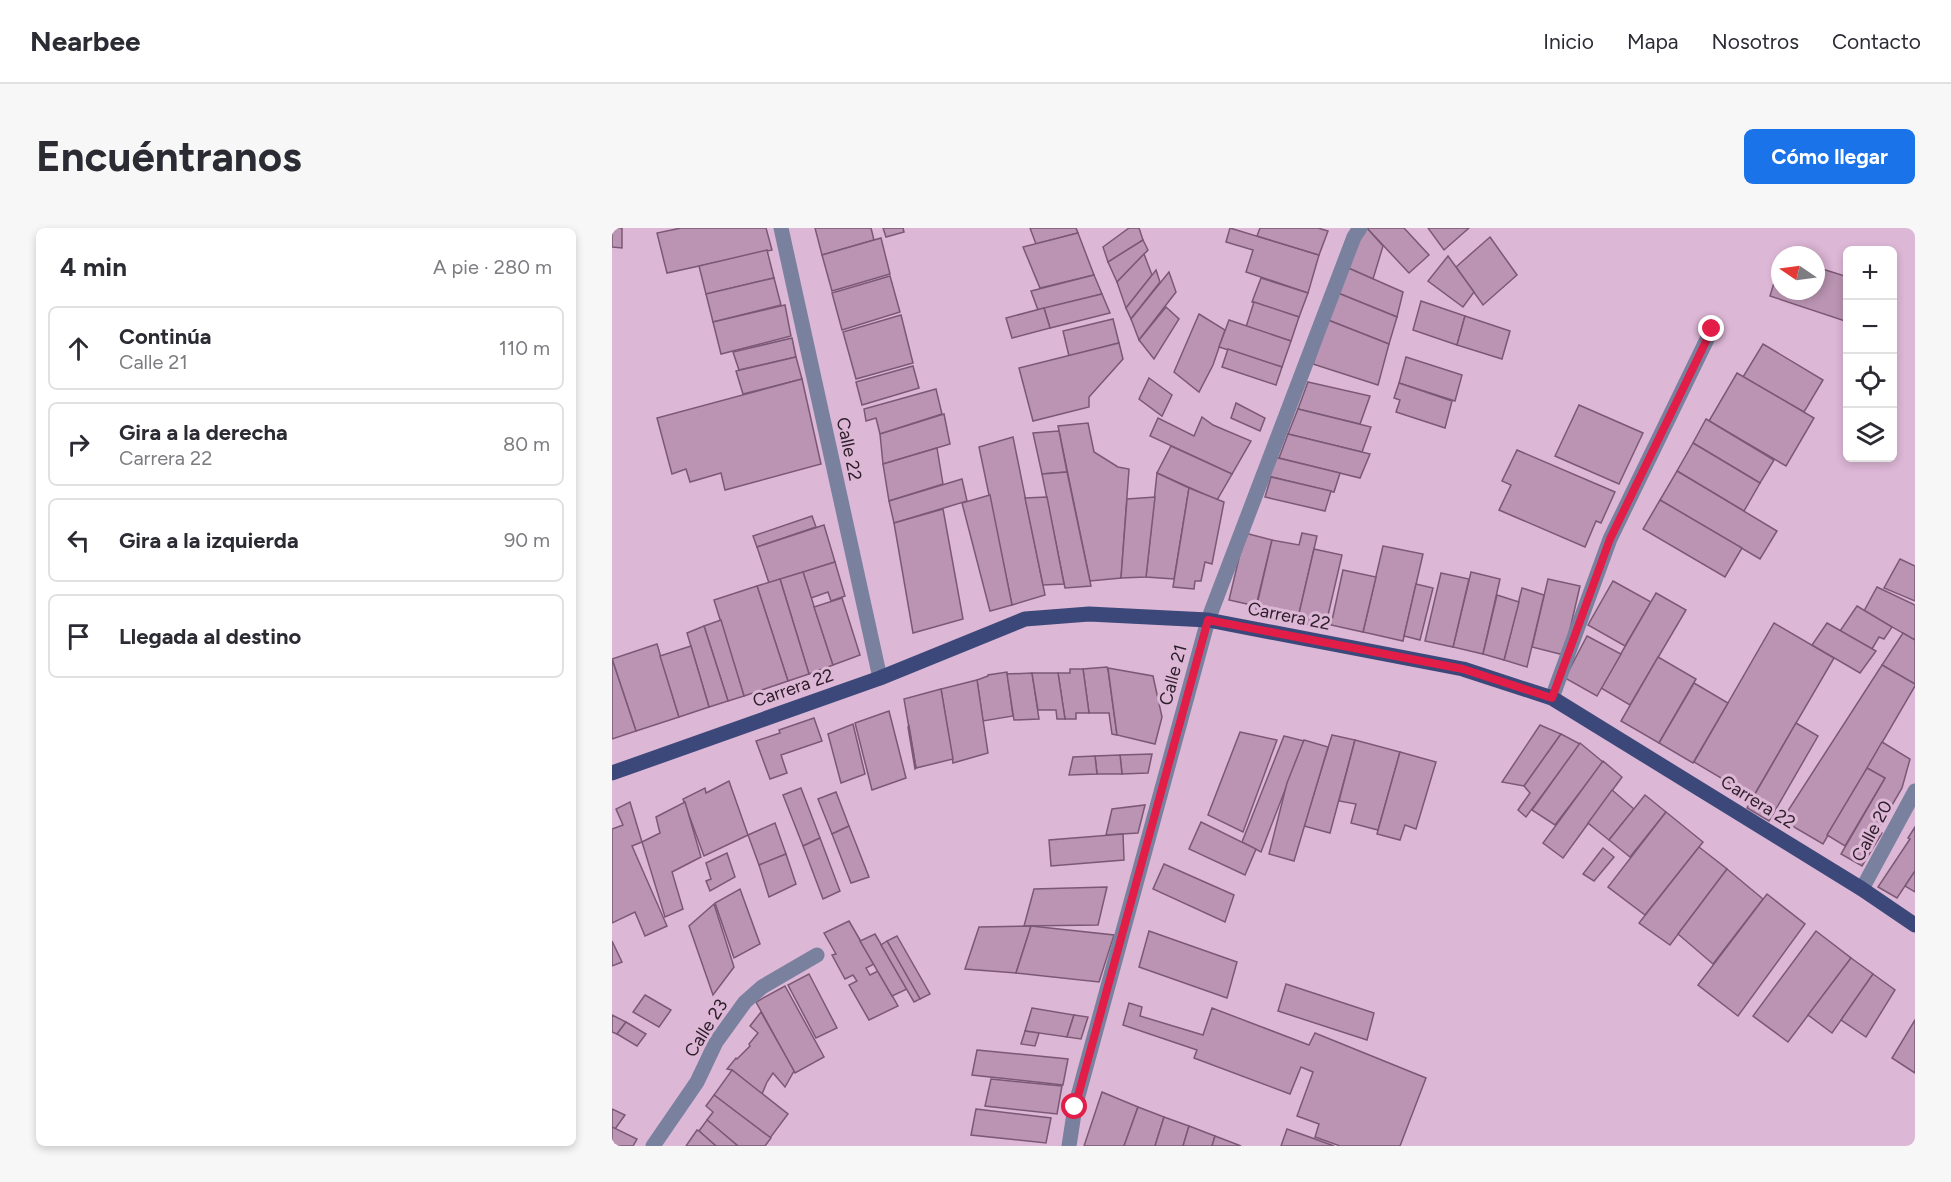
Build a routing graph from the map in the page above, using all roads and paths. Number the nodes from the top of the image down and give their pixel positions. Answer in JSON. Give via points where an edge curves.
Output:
{"nodes":[{"id":1,"x":781,"y":228,"type":"edge"},
{"id":2,"x":1360,"y":228,"type":"edge"},
{"id":3,"x":1712,"y":329,"type":"dead end"},
{"id":4,"x":1208,"y":620,"type":"junction"},
{"id":5,"x":880,"y":678,"type":"junction"},
{"id":6,"x":1552,"y":698,"type":"junction"},
{"id":7,"x":612,"y":773,"type":"edge"},
{"id":8,"x":1915,"y":791,"type":"edge"},
{"id":9,"x":1862,"y":889,"type":"junction"},
{"id":10,"x":1915,"y":926,"type":"edge"},
{"id":11,"x":817,"y":955,"type":"dead end"},
{"id":12,"x":653,"y":1146,"type":"edge"},
{"id":13,"x":1069,"y":1146,"type":"edge"}],
"edges":[{"from":1,"to":5,"type":"street","name":"Calle 22"},
{"from":2,"to":4,"type":"street","name":"Calle 21"},
{"from":3,"to":6,"type":"street","via":[[1610,539]]},
{"from":4,"to":5,"type":"main road","name":"Carrera 22","via":[[1089,614],[1025,619]]},
{"from":4,"to":6,"type":"main road","name":"Carrera 22","via":[[1463,669]]},
{"from":4,"to":13,"type":"street","name":"Calle 21","via":[[1075,1107]]},
{"from":5,"to":7,"type":"main road","name":"Carrera 22"},
{"from":6,"to":9,"type":"main road","name":"Carrera 22"},
{"from":8,"to":9,"type":"street","name":"Calle 20"},
{"from":9,"to":10,"type":"main road","name":"Carrera 22"},
{"from":11,"to":12,"type":"street","name":"Calle 23","via":[[762,987],[745,1002]]}]}
